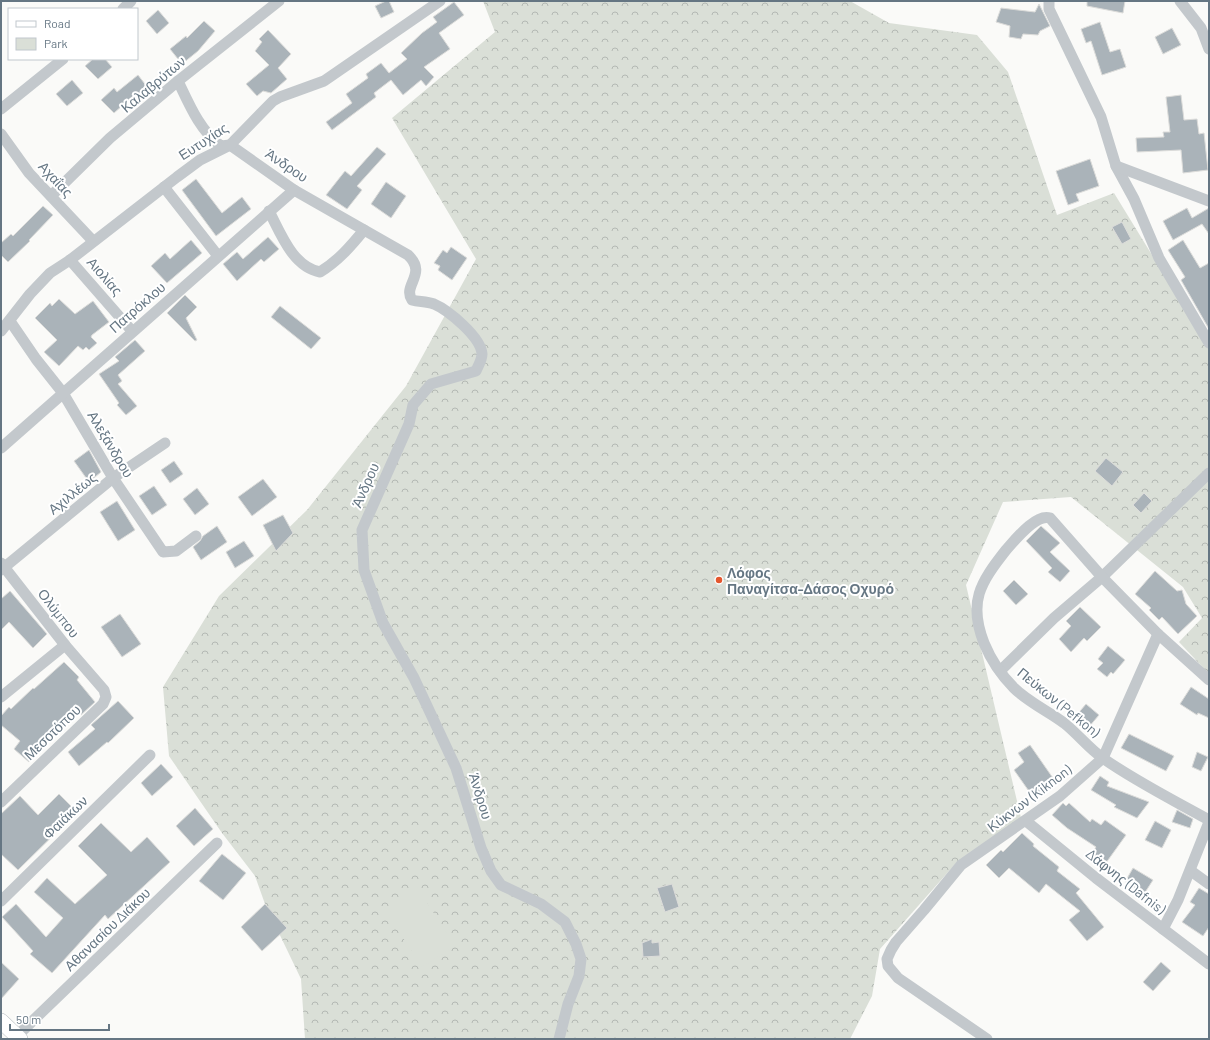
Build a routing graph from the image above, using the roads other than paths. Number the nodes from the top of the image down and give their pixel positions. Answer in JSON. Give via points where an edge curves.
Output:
{"nodes":[{"id":1,"x":132,"y":1,"type":"edge"},
{"id":2,"x":279,"y":1,"type":"edge"},
{"id":3,"x":440,"y":1,"type":"edge"},
{"id":4,"x":1050,"y":1,"type":"edge"},
{"id":5,"x":1180,"y":1,"type":"edge"},
{"id":6,"x":123,"y":8,"type":"edge"},
{"id":7,"x":1209,"y":49,"type":"edge"},
{"id":8,"x":62,"y":60,"type":"edge"},
{"id":9,"x":178,"y":81,"type":"junction"},
{"id":10,"x":1,"y":109,"type":"edge"},
{"id":11,"x":1,"y":134,"type":"edge"},
{"id":12,"x":230,"y":145,"type":"junction"},
{"id":13,"x":1116,"y":166,"type":"junction"},
{"id":14,"x":164,"y":187,"type":"junction"},
{"id":15,"x":294,"y":190,"type":"junction"},
{"id":16,"x":51,"y":196,"type":"junction"},
{"id":17,"x":1209,"y":201,"type":"edge"},
{"id":18,"x":269,"y":212,"type":"junction"},
{"id":19,"x":364,"y":230,"type":"junction"},
{"id":20,"x":93,"y":241,"type":"junction"},
{"id":21,"x":218,"y":256,"type":"junction"},
{"id":22,"x":70,"y":260,"type":"junction"},
{"id":23,"x":10,"y":321,"type":"junction"},
{"id":24,"x":132,"y":331,"type":"junction"},
{"id":25,"x":1,"y":332,"type":"edge"},
{"id":26,"x":1209,"y":342,"type":"edge"},
{"id":27,"x":63,"y":393,"type":"junction"},
{"id":28,"x":164,"y":443,"type":"dead end"},
{"id":29,"x":1,"y":448,"type":"edge"},
{"id":30,"x":1209,"y":473,"type":"edge"},
{"id":31,"x":113,"y":478,"type":"junction"},
{"id":32,"x":196,"y":536,"type":"dead end"},
{"id":33,"x":2,"y":567,"type":"edge"},
{"id":34,"x":1102,"y":577,"type":"junction"},
{"id":35,"x":1158,"y":634,"type":"junction"},
{"id":36,"x":65,"y":645,"type":"junction"},
{"id":37,"x":1000,"y":671,"type":"junction"},
{"id":38,"x":96,"y":680,"type":"joint"},
{"id":39,"x":1209,"y":680,"type":"edge"},
{"id":40,"x":1,"y":697,"type":"edge"},
{"id":41,"x":150,"y":755,"type":"dead end"},
{"id":42,"x":1103,"y":758,"type":"junction"},
{"id":43,"x":1,"y":802,"type":"edge"},
{"id":44,"x":1026,"y":821,"type":"junction"},
{"id":45,"x":1209,"y":821,"type":"edge"},
{"id":46,"x":217,"y":843,"type":"dead end"},
{"id":47,"x":1191,"y":871,"type":"junction"},
{"id":48,"x":1209,"y":884,"type":"edge"},
{"id":49,"x":1,"y":901,"type":"edge"},
{"id":50,"x":1163,"y":929,"type":"junction"},
{"id":51,"x":1209,"y":964,"type":"edge"},
{"id":52,"x":1,"y":1021,"type":"edge"},
{"id":53,"x":19,"y":1037,"type":"edge"},
{"id":54,"x":559,"y":1039,"type":"edge"},
{"id":55,"x":987,"y":1039,"type":"edge"}],
"edges":[{"from":1,"to":6,"type":"street"},
{"from":2,"to":9,"type":"street","name":"Καλαβρύτων"},
{"from":3,"to":12,"type":"street","name":"Ευτυχίας","via":[[324,81],[274,101]]},
{"from":4,"to":13,"type":"street","via":[[1049,8],[1101,118]]},
{"from":5,"to":7,"type":"street","via":[[1201,28]]},
{"from":8,"to":10,"type":"street"},
{"from":9,"to":12,"type":"street","name":"Άνδρου","via":[[209,136],[221,146]]},
{"from":9,"to":16,"type":"street","name":"Καλαβρύτων","via":[[110,138]]},
{"from":11,"to":16,"type":"street","name":"Αχαΐας"},
{"from":12,"to":14,"type":"street","name":"Ευτυχίας","via":[[200,160]]},
{"from":12,"to":15,"type":"street","name":"Άνδρου"},
{"from":13,"to":17,"type":"street"},
{"from":13,"to":26,"type":"street","via":[[1134,199],[1159,258]]},
{"from":14,"to":20,"type":"street","name":"Ευτυχίας"},
{"from":14,"to":21,"type":"street"},
{"from":15,"to":18,"type":"street","name":"Πατρόκλου"},
{"from":15,"to":19,"type":"street","name":"Άνδρου"},
{"from":16,"to":20,"type":"street","name":"Αχαΐας"},
{"from":18,"to":19,"type":"street","via":[[298,260],[311,270],[320,272],[331,266]]},
{"from":18,"to":21,"type":"street","name":"Πατρόκλου"},
{"from":19,"to":54,"type":"street","name":"Άνδρου","via":[[414,261],[417,267],[410,298],[433,304],[450,313],[480,345],[482,353],[476,371],[431,384],[413,405],[409,424],[362,530],[364,570],[383,623],[414,678],[456,768],[481,848],[491,871],[500,885],[541,904],[565,922],[576,944],[581,959],[579,976],[568,1004]]},
{"from":20,"to":22,"type":"street","name":"Ευτυχίας"},
{"from":21,"to":24,"type":"street","name":"Πατρόκλου"},
{"from":22,"to":23,"type":"street","name":"Ευτυχίας","via":[[40,282]]},
{"from":22,"to":24,"type":"street","name":"Αιολίας"},
{"from":23,"to":25,"type":"street","name":"Ευτυχίας"},
{"from":23,"to":27,"type":"street","name":"Αλεξάνδρου"},
{"from":24,"to":27,"type":"street","name":"Πατρόκλου"},
{"from":27,"to":29,"type":"street","name":"Πατρόκλου"},
{"from":27,"to":31,"type":"street","name":"Αλεξάνδρου"},
{"from":28,"to":31,"type":"street","name":"Αχιλλέως"},
{"from":30,"to":34,"type":"street"},
{"from":31,"to":32,"type":"street","name":"Αλεξάνδρου","via":[[163,552],[176,551]]},
{"from":31,"to":33,"type":"street","name":"Αχιλλέως"},
{"from":33,"to":36,"type":"street","name":"Ολύμπου"},
{"from":34,"to":35,"type":"street"},
{"from":34,"to":37,"type":"street","via":[[1054,618]]},
{"from":34,"to":37,"type":"street","name":"Πεύκων (Pefkon)","via":[[1050,518],[1041,517],[1034,523],[989,572],[976,602],[978,629],[991,660]]},
{"from":35,"to":39,"type":"street"},
{"from":35,"to":42,"type":"street","name":"Κύκνων (Kiknon)"},
{"from":36,"to":38,"type":"street","name":"Ολύμπου"},
{"from":36,"to":40,"type":"street"},
{"from":37,"to":42,"type":"street","name":"Πεύκων (Pefkon)","via":[[1014,688],[1065,724]]},
{"from":38,"to":43,"type":"street","name":"Μεσοτόπου","via":[[106,693],[103,704]]},
{"from":41,"to":49,"type":"street","name":"Φαιάκων"},
{"from":42,"to":44,"type":"street","name":"Κύκνων (Kiknon)","via":[[1060,796]]},
{"from":42,"to":45,"type":"street","name":"Πεύκων (Pefkon)","via":[[1144,785]]},
{"from":44,"to":50,"type":"street","name":"Δάφνης (Dafnis)"},
{"from":44,"to":55,"type":"street","name":"Κύκνων (Kiknon)","via":[[961,865],[896,942],[887,959],[891,972]]},
{"from":45,"to":47,"type":"street"},
{"from":46,"to":53,"type":"street","name":"Αθανασίου Διάκου"},
{"from":47,"to":48,"type":"street"},
{"from":47,"to":50,"type":"street"},
{"from":50,"to":51,"type":"street","name":"Δάφνης (Dafnis)"},
{"from":52,"to":53,"type":"street"}]}
